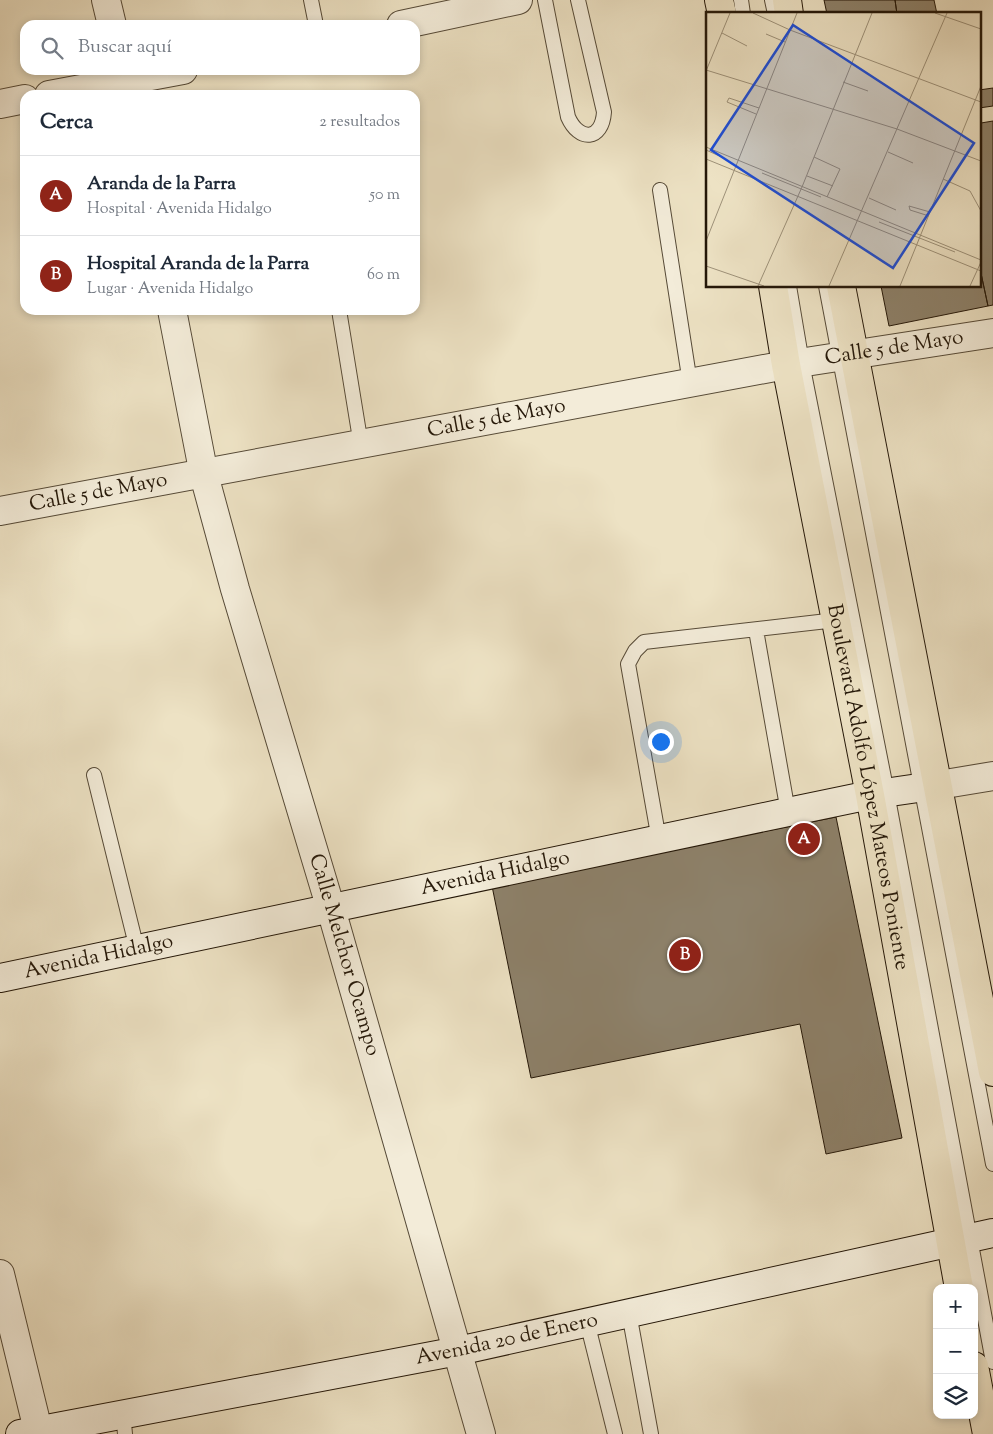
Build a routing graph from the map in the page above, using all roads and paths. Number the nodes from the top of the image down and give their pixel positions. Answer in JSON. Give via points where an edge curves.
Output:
{"nodes":[{"id":1,"x":106,"y":0,"type":"edge"},
{"id":2,"x":311,"y":0,"type":"edge"},
{"id":3,"x":518,"y":0,"type":"edge"},
{"id":4,"x":545,"y":0,"type":"edge"},
{"id":5,"x":578,"y":0,"type":"edge"},
{"id":6,"x":111,"y":20,"type":"edge"},
{"id":7,"x":315,"y":20,"type":"edge"},
{"id":8,"x":420,"y":21,"type":"edge"},
{"id":9,"x":159,"y":75,"type":"edge"},
{"id":10,"x":126,"y":82,"type":"edge"},
{"id":11,"x":79,"y":90,"type":"edge"},
{"id":12,"x":20,"y":100,"type":"edge"},
{"id":13,"x":0,"y":104,"type":"edge"},
{"id":14,"x":660,"y":190,"type":"dead end"},
{"id":15,"x":774,"y":288,"type":"edge"},
{"id":16,"x":789,"y":288,"type":"edge"},
{"id":17,"x":827,"y":288,"type":"edge"},
{"id":18,"x":841,"y":288,"type":"edge"},
{"id":19,"x":173,"y":315,"type":"edge"},
{"id":20,"x":341,"y":315,"type":"edge"},
{"id":21,"x":993,"y":334,"type":"edge"},
{"id":22,"x":846,"y":355,"type":"junction"},
{"id":23,"x":794,"y":364,"type":"junction"},
{"id":24,"x":690,"y":383,"type":"junction"},
{"id":25,"x":361,"y":445,"type":"junction"},
{"id":26,"x":204,"y":475,"type":"junction"},
{"id":27,"x":0,"y":511,"type":"edge"},
{"id":28,"x":836,"y":620,"type":"junction"},
{"id":29,"x":756,"y":630,"type":"junction"},
{"id":30,"x":94,"y":775,"type":"dead end"},
{"id":31,"x":993,"y":776,"type":"edge"},
{"id":32,"x":931,"y":786,"type":"junction"},
{"id":33,"x":878,"y":794,"type":"junction"},
{"id":34,"x":788,"y":812,"type":"junction"},
{"id":35,"x":659,"y":840,"type":"junction"},
{"id":36,"x":331,"y":909,"type":"junction"},
{"id":37,"x":137,"y":949,"type":"junction"},
{"id":38,"x":0,"y":978,"type":"edge"},
{"id":39,"x":993,"y":1072,"type":"edge"},
{"id":40,"x":993,"y":1164,"type":"edge"},
{"id":41,"x":971,"y":1238,"type":"edge"},
{"id":42,"x":0,"y":1274,"type":"edge"},
{"id":43,"x":960,"y":1284,"type":"edge"},
{"id":44,"x":629,"y":1313,"type":"junction"},
{"id":45,"x":588,"y":1322,"type":"junction"},
{"id":46,"x":458,"y":1351,"type":"junction"},
{"id":47,"x":993,"y":1362,"type":"edge"},
{"id":48,"x":976,"y":1374,"type":"edge"},
{"id":49,"x":124,"y":1424,"type":"edge"},
{"id":50,"x":32,"y":1433,"type":"edge"},
{"id":51,"x":481,"y":1434,"type":"edge"},
{"id":52,"x":615,"y":1434,"type":"edge"},
{"id":53,"x":651,"y":1434,"type":"edge"},
{"id":54,"x":987,"y":1434,"type":"edge"}],
"edges":[{"from":1,"to":6,"type":"street"},
{"from":2,"to":7,"type":"lane"},
{"from":3,"to":8,"type":"street"},
{"from":4,"to":5,"type":"lane","via":[[568,117],[573,128],[582,135],[590,135],[603,124],[604,112]]},
{"from":9,"to":10,"type":"street"},
{"from":10,"to":11,"type":"street"},
{"from":12,"to":13,"type":"street"},
{"from":14,"to":24,"type":"lane"},
{"from":15,"to":23,"type":"main road","name":"Boulevard Adolfo López Mateos Poniente"},
{"from":16,"to":23,"type":"lane"},
{"from":17,"to":22,"type":"lane"},
{"from":18,"to":22,"type":"main road"},
{"from":19,"to":26,"type":"street","name":"Calle Melchor Ocampo"},
{"from":20,"to":25,"type":"lane"},
{"from":21,"to":22,"type":"street","name":"Calle 5 de Mayo"},
{"from":22,"to":23,"type":"street","name":"Calle 5 de Mayo"},
{"from":22,"to":32,"type":"main road"},
{"from":23,"to":24,"type":"street","name":"Calle 5 de Mayo"},
{"from":23,"to":28,"type":"main road","name":"Boulevard Adolfo López Mateos Poniente"},
{"from":23,"to":33,"type":"lane"},
{"from":24,"to":25,"type":"street","name":"Calle 5 de Mayo"},
{"from":25,"to":26,"type":"street","name":"Calle 5 de Mayo"},
{"from":26,"to":27,"type":"street","name":"Calle 5 de Mayo"},
{"from":26,"to":36,"type":"street","name":"Calle Melchor Ocampo"},
{"from":28,"to":29,"type":"lane"},
{"from":28,"to":33,"type":"main road","name":"Boulevard Adolfo López Mateos Poniente"},
{"from":29,"to":34,"type":"lane"},
{"from":29,"to":35,"type":"lane","via":[[644,642],[634,651],[628,664]]},
{"from":30,"to":37,"type":"lane"},
{"from":31,"to":32,"type":"street","name":"Avenida Hidalgo"},
{"from":32,"to":33,"type":"street","name":"Avenida Hidalgo"},
{"from":32,"to":39,"type":"main road"},
{"from":32,"to":40,"type":"lane"},
{"from":33,"to":34,"type":"street","name":"Avenida Hidalgo"},
{"from":33,"to":41,"type":"main road","name":"Boulevard Adolfo López Mateos Poniente"},
{"from":34,"to":35,"type":"street","name":"Avenida Hidalgo"},
{"from":35,"to":36,"type":"street","name":"Avenida Hidalgo"},
{"from":36,"to":37,"type":"street","name":"Avenida Hidalgo"},
{"from":36,"to":46,"type":"street","name":"Calle Melchor Ocampo"},
{"from":37,"to":38,"type":"street","name":"Avenida Hidalgo"},
{"from":41,"to":43,"type":"main road","name":"Boulevard Adolfo López Mateos Poniente"},
{"from":41,"to":44,"type":"street","name":"Avenida 20 de Enero"},
{"from":41,"to":47,"type":"lane"},
{"from":42,"to":50,"type":"street"},
{"from":44,"to":45,"type":"street","name":"Avenida 20 de Enero"},
{"from":44,"to":53,"type":"lane"},
{"from":45,"to":46,"type":"street","name":"Avenida 20 de Enero"},
{"from":45,"to":52,"type":"lane"},
{"from":46,"to":49,"type":"street","name":"Avenida 20 de Enero"},
{"from":46,"to":51,"type":"street","name":"Calle Melchor Ocampo"},
{"from":48,"to":54,"type":"main road"},
{"from":49,"to":50,"type":"street","name":"Avenida 20 de Enero"}]}
